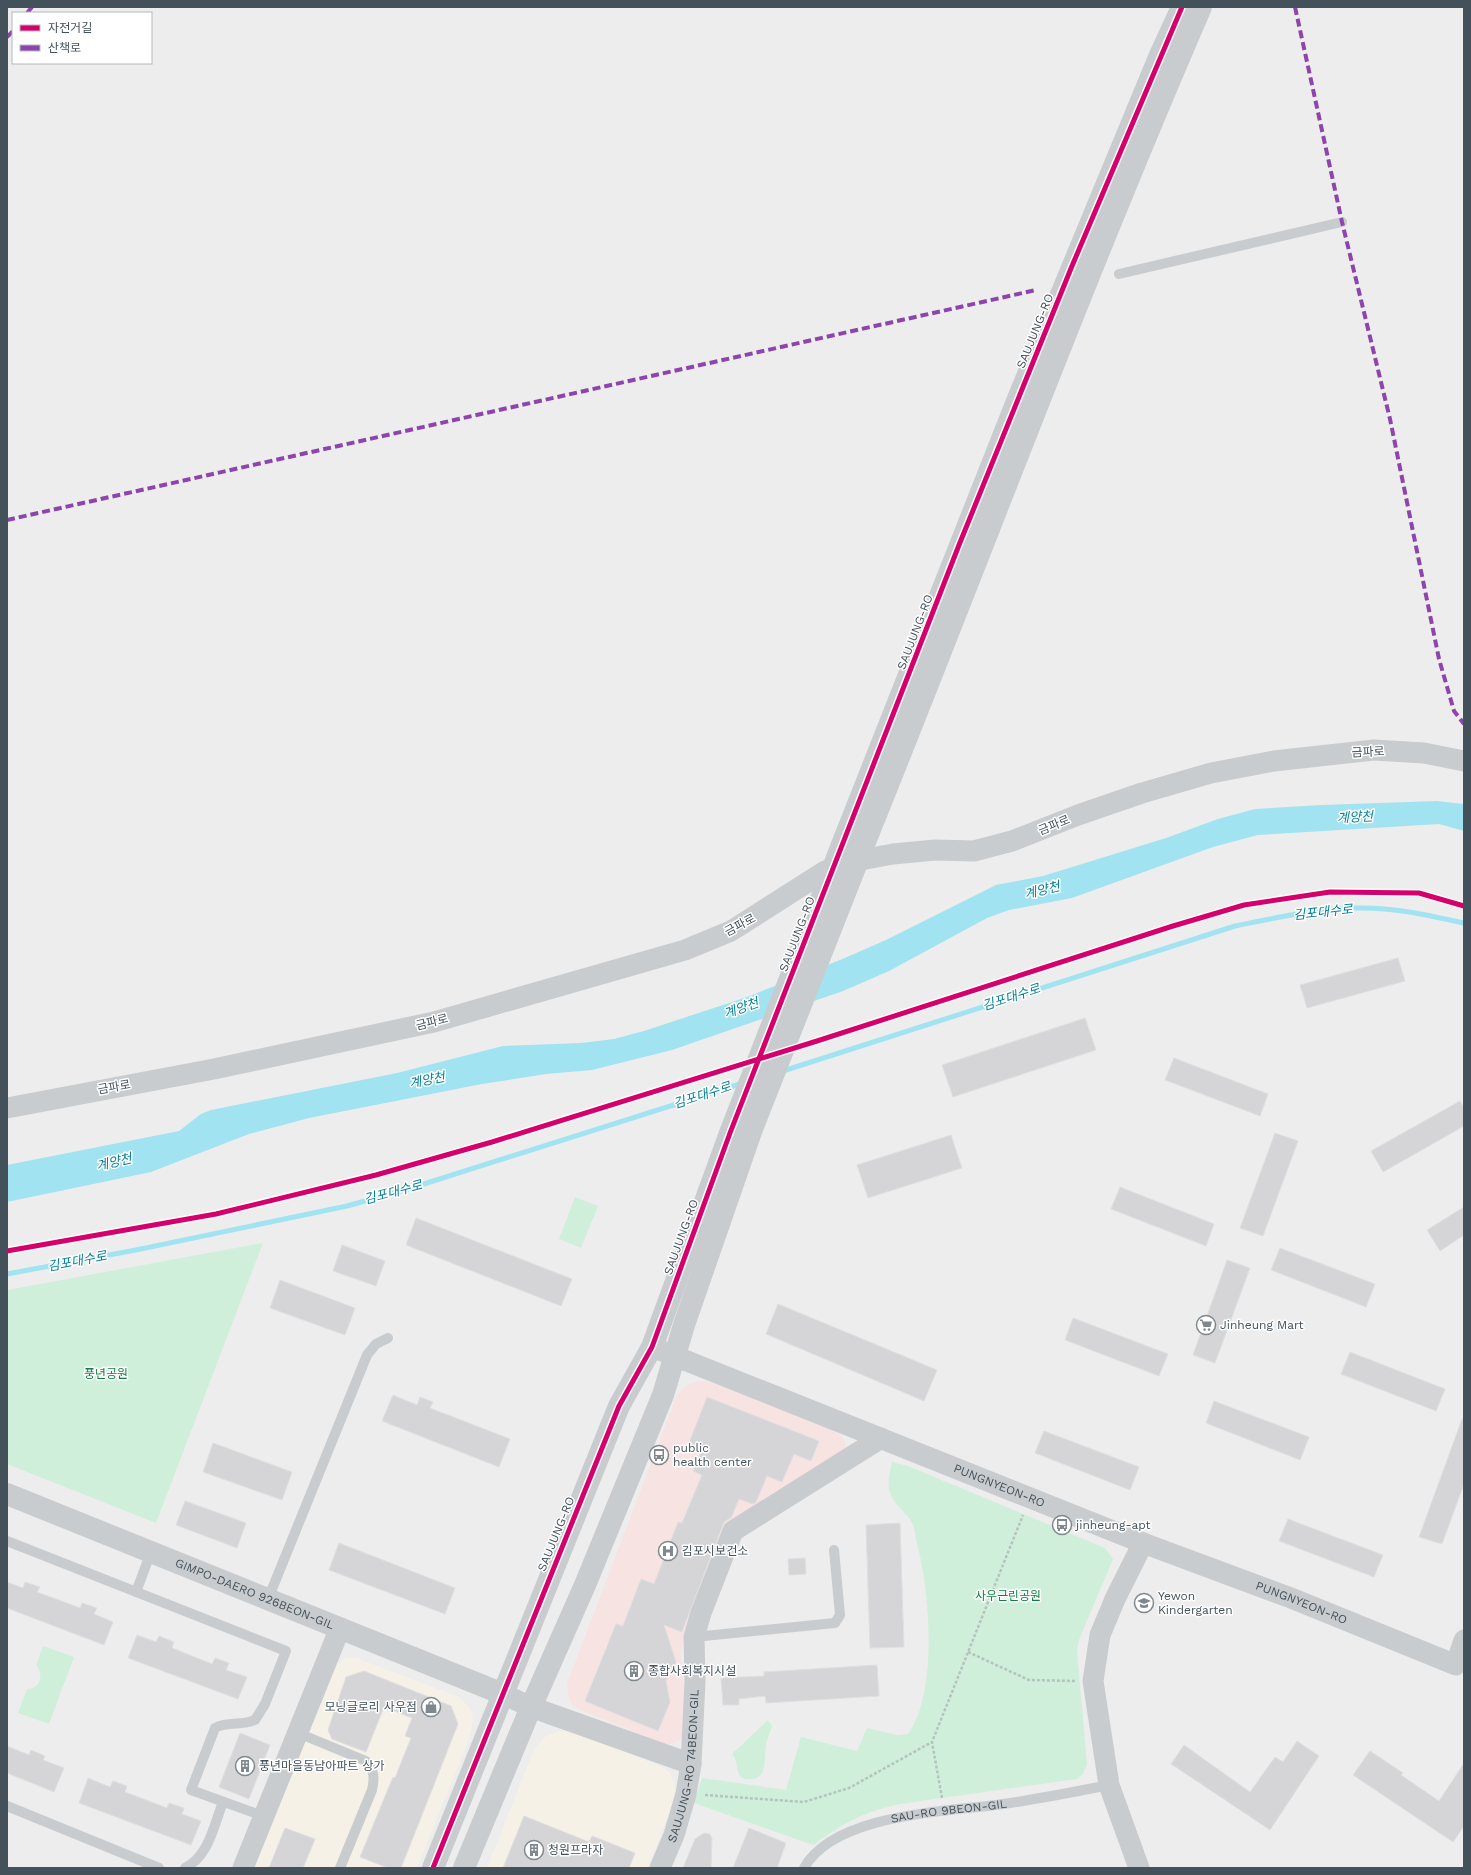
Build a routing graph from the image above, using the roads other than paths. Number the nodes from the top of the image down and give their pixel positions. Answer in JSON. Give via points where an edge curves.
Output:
{"nodes":[{"id":1,"x":1182,"y":7,"type":"edge"},
{"id":2,"x":1201,"y":7,"type":"edge"},
{"id":3,"x":1342,"y":222,"type":"dead end"},
{"id":4,"x":1119,"y":274,"type":"dead end"},
{"id":5,"x":1464,"y":761,"type":"edge"},
{"id":6,"x":7,"y":1108,"type":"edge"},
{"id":7,"x":388,"y":1338,"type":"dead end"},
{"id":8,"x":652,"y":1346,"type":"junction"},
{"id":9,"x":676,"y":1356,"type":"junction"},
{"id":10,"x":881,"y":1438,"type":"junction"},
{"id":11,"x":7,"y":1494,"type":"edge"},
{"id":12,"x":7,"y":1541,"type":"edge"},
{"id":13,"x":1143,"y":1543,"type":"junction"},
{"id":14,"x":834,"y":1550,"type":"dead end"},
{"id":15,"x":151,"y":1552,"type":"junction"},
{"id":16,"x":136,"y":1592,"type":"junction"},
{"id":17,"x":268,"y":1599,"type":"junction"},
{"id":18,"x":340,"y":1628,"type":"junction"},
{"id":19,"x":694,"y":1637,"type":"junction"},
{"id":20,"x":1461,"y":1657,"type":"edge"},
{"id":21,"x":503,"y":1694,"type":"junction"},
{"id":22,"x":531,"y":1707,"type":"junction"},
{"id":23,"x":298,"y":1733,"type":"junction"},
{"id":24,"x":691,"y":1764,"type":"junction"},
{"id":25,"x":1108,"y":1785,"type":"junction"},
{"id":26,"x":223,"y":1802,"type":"junction"},
{"id":27,"x":7,"y":1806,"type":"edge"},
{"id":28,"x":263,"y":1816,"type":"junction"},
{"id":29,"x":159,"y":1868,"type":"edge"},
{"id":30,"x":185,"y":1868,"type":"edge"},
{"id":31,"x":243,"y":1868,"type":"edge"},
{"id":32,"x":340,"y":1868,"type":"edge"},
{"id":33,"x":433,"y":1868,"type":"edge"},
{"id":34,"x":464,"y":1868,"type":"edge"},
{"id":35,"x":660,"y":1868,"type":"edge"},
{"id":36,"x":804,"y":1868,"type":"edge"},
{"id":37,"x":1139,"y":1868,"type":"edge"}],
"edges":[{"from":1,"to":8,"type":"street","name":"SAUJUNG-RO","bridge":true,"via":[[1017,401],[730,1133]]},
{"from":2,"to":9,"type":"street","bridge":true,"via":[[1052,366],[752,1129],[684,1325]]},
{"from":3,"to":4,"type":"lane"},
{"from":5,"to":6,"type":"street","name":"금파로","via":[[1424,754],[1374,750],[1274,761],[1210,773],[1134,796],[1012,841],[974,850],[893,854],[832,869],[732,931],[685,950],[434,1022],[214,1069]]},
{"from":7,"to":17,"type":"lane","via":[[376,1344],[367,1354]]},
{"from":8,"to":9,"type":"street","name":"PUNGNYEON-RO"},
{"from":8,"to":21,"type":"street","name":"SAUJUNG-RO","via":[[619,1406]]},
{"from":9,"to":10,"type":"street","name":"PUNGNYEON-RO"},
{"from":9,"to":22,"type":"street","via":[[663,1395],[585,1585]]},
{"from":10,"to":13,"type":"street","name":"PUNGNYEON-RO"},
{"from":10,"to":19,"type":"street","name":"SAUJUNG-RO 74BEON-GIL","via":[[733,1531]]},
{"from":11,"to":15,"type":"street","name":"GIMPO-DAERO 926BEON-GIL"},
{"from":12,"to":16,"type":"lane"},
{"from":13,"to":20,"type":"street","name":"PUNGNYEON-RO"},
{"from":13,"to":25,"type":"street","via":[[1100,1635],[1094,1681]]},
{"from":14,"to":19,"type":"lane","via":[[840,1616],[835,1623]]},
{"from":15,"to":16,"type":"lane"},
{"from":15,"to":17,"type":"street","name":"GIMPO-DAERO 926BEON-GIL"},
{"from":16,"to":26,"type":"lane","via":[[286,1651],[265,1704],[255,1720],[214,1728],[191,1790]]},
{"from":17,"to":18,"type":"street","name":"GIMPO-DAERO 926BEON-GIL"},
{"from":18,"to":21,"type":"street","name":"GIMPO-DAERO 926BEON-GIL"},
{"from":18,"to":23,"type":"street"},
{"from":19,"to":24,"type":"street","name":"SAUJUNG-RO 74BEON-GIL","via":[[696,1682]]},
{"from":21,"to":22,"type":"street"},
{"from":21,"to":33,"type":"street","name":"SAUJUNG-RO"},
{"from":22,"to":24,"type":"street"},
{"from":22,"to":34,"type":"street"},
{"from":23,"to":28,"type":"street"},
{"from":23,"to":32,"type":"lane","via":[[366,1761],[373,1769],[372,1790]]},
{"from":24,"to":35,"type":"street","name":"SAUJUNG-RO 74BEON-GIL","via":[[686,1794],[674,1835]]},
{"from":25,"to":36,"type":"lane","name":"SAU-RO 9BEON-GIL","via":[[1003,1804],[905,1815],[866,1826],[832,1841],[808,1860]]},
{"from":25,"to":37,"type":"street"},
{"from":26,"to":28,"type":"lane"},
{"from":26,"to":30,"type":"lane","via":[[206,1846],[199,1858]]},
{"from":27,"to":29,"type":"lane"},
{"from":28,"to":31,"type":"street"}]}
